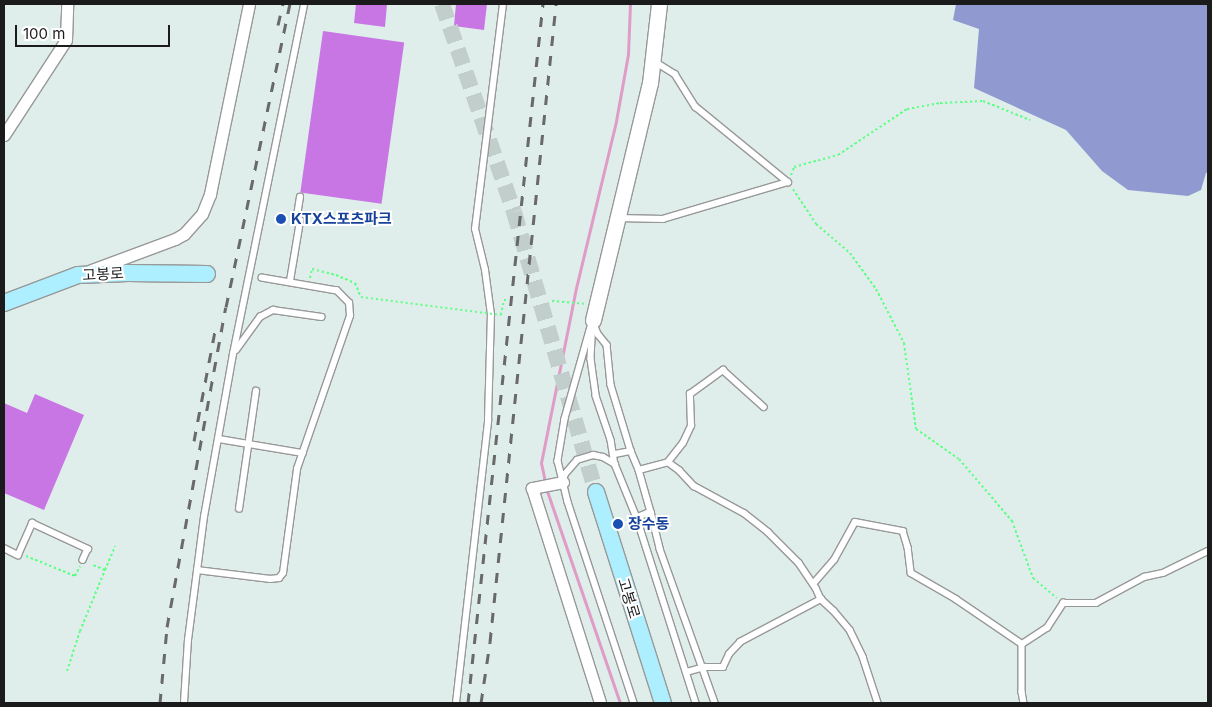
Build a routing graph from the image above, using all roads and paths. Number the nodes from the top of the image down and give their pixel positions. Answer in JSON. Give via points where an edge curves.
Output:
{"nodes":[{"id":1,"x":67,"y":4,"type":"edge"},
{"id":2,"x":249,"y":4,"type":"edge"},
{"id":3,"x":304,"y":4,"type":"edge"},
{"id":4,"x":503,"y":4,"type":"edge"},
{"id":5,"x":660,"y":4,"type":"edge"},
{"id":6,"x":653,"y":61,"type":"junction"},
{"id":7,"x":1030,"y":120,"type":"dead end"},
{"id":8,"x":4,"y":135,"type":"edge"},
{"id":9,"x":788,"y":182,"type":"junction"},
{"id":10,"x":300,"y":198,"type":"dead end"},
{"id":11,"x":616,"y":218,"type":"junction"},
{"id":12,"x":207,"y":274,"type":"dead end"},
{"id":13,"x":78,"y":275,"type":"junction"},
{"id":14,"x":262,"y":278,"type":"dead end"},
{"id":15,"x":290,"y":281,"type":"junction"},
{"id":16,"x":308,"y":285,"type":"junction"},
{"id":17,"x":509,"y":300,"type":"dead end"},
{"id":18,"x":552,"y":301,"type":"dead end"},
{"id":19,"x":4,"y":303,"type":"edge"},
{"id":20,"x":580,"y":303,"type":"dead end"},
{"id":21,"x":322,"y":317,"type":"dead end"},
{"id":22,"x":593,"y":320,"type":"junction"},
{"id":23,"x":233,"y":354,"type":"junction"},
{"id":24,"x":256,"y":392,"type":"dead end"},
{"id":25,"x":764,"y":406,"type":"dead end"},
{"id":26,"x":219,"y":439,"type":"junction"},
{"id":27,"x":249,"y":444,"type":"junction"},
{"id":28,"x":631,"y":451,"type":"junction"},
{"id":29,"x":303,"y":453,"type":"junction"},
{"id":30,"x":615,"y":454,"type":"junction"},
{"id":31,"x":668,"y":462,"type":"junction"},
{"id":32,"x":615,"y":464,"type":"junction"},
{"id":33,"x":638,"y":470,"type":"junction"},
{"id":34,"x":560,"y":482,"type":"junction"},
{"id":35,"x":596,"y":492,"type":"tunnel mouth"},
{"id":36,"x":239,"y":509,"type":"dead end"},
{"id":37,"x":651,"y":512,"type":"junction"},
{"id":38,"x":637,"y":518,"type":"junction"},
{"id":39,"x":115,"y":546,"type":"dead end"},
{"id":40,"x":4,"y":548,"type":"edge"},
{"id":41,"x":1208,"y":551,"type":"edge"},
{"id":42,"x":18,"y":555,"type":"junction"},
{"id":43,"x":83,"y":560,"type":"junction"},
{"id":44,"x":105,"y":570,"type":"junction"},
{"id":45,"x":197,"y":570,"type":"junction"},
{"id":46,"x":813,"y":584,"type":"junction"},
{"id":47,"x":821,"y":600,"type":"junction"},
{"id":48,"x":1063,"y":603,"type":"junction"},
{"id":49,"x":1022,"y":644,"type":"junction"},
{"id":50,"x":701,"y":668,"type":"junction"},
{"id":51,"x":67,"y":671,"type":"dead end"},
{"id":52,"x":687,"y":672,"type":"junction"},
{"id":53,"x":184,"y":703,"type":"edge"},
{"id":54,"x":456,"y":703,"type":"edge"},
{"id":55,"x":600,"y":703,"type":"edge"},
{"id":56,"x":634,"y":703,"type":"edge"},
{"id":57,"x":663,"y":703,"type":"edge"},
{"id":58,"x":696,"y":703,"type":"edge"},
{"id":59,"x":715,"y":703,"type":"edge"},
{"id":60,"x":878,"y":703,"type":"edge"},
{"id":61,"x":1024,"y":703,"type":"edge"}],
"edges":[{"from":1,"to":8,"type":"street","via":[[66,40]]},
{"from":2,"to":13,"type":"street","via":[[210,194],[202,214],[175,239]]},
{"from":3,"to":23,"type":"lane"},
{"from":4,"to":54,"type":"lane","via":[[475,229],[491,315],[488,420]]},
{"from":5,"to":6,"type":"street"},
{"from":6,"to":9,"type":"lane","via":[[674,74],[696,107]]},
{"from":6,"to":11,"type":"street"},
{"from":7,"to":9,"type":"path","via":[[983,101],[940,103],[908,109],[838,154],[794,167]]},
{"from":9,"to":11,"type":"lane","via":[[664,219]]},
{"from":9,"to":48,"type":"path","via":[[816,224],[850,253],[876,289],[904,343],[916,429],[959,459],[1012,521],[1034,578]]},
{"from":10,"to":15,"type":"lane","via":[[297,216],[300,221]]},
{"from":11,"to":22,"type":"street"},
{"from":12,"to":13,"type":"main road","name":"고봉로"},
{"from":13,"to":19,"type":"main road","name":"고봉로"},
{"from":14,"to":15,"type":"lane"},
{"from":15,"to":16,"type":"lane"},
{"from":16,"to":17,"type":"path","bridge":true,"via":[[312,269],[355,283],[361,297],[501,315],[504,300]]},
{"from":16,"to":29,"type":"lane","via":[[337,291],[349,303],[350,316]]},
{"from":18,"to":20,"type":"path"},
{"from":21,"to":23,"type":"lane","via":[[273,310],[260,316]]},
{"from":22,"to":28,"type":"lane","via":[[607,345],[611,384]]},
{"from":22,"to":30,"type":"lane","via":[[593,382]]},
{"from":22,"to":34,"type":"lane","via":[[560,439]]},
{"from":23,"to":26,"type":"lane"},
{"from":24,"to":27,"type":"lane"},
{"from":25,"to":31,"type":"lane","via":[[723,370],[690,394],[691,426]]},
{"from":26,"to":27,"type":"lane"},
{"from":26,"to":45,"type":"lane"},
{"from":27,"to":29,"type":"lane"},
{"from":27,"to":36,"type":"lane"},
{"from":28,"to":30,"type":"lane"},
{"from":28,"to":33,"type":"lane"},
{"from":29,"to":45,"type":"lane","via":[[297,468],[284,570],[279,578],[270,580]]},
{"from":30,"to":32,"type":"lane"},
{"from":31,"to":33,"type":"lane"},
{"from":31,"to":46,"type":"lane","via":[[694,486],[744,513],[768,532],[799,563]]},
{"from":32,"to":34,"type":"lane","via":[[593,455],[577,460]]},
{"from":32,"to":38,"type":"lane"},
{"from":33,"to":37,"type":"lane"},
{"from":34,"to":55,"type":"street","via":[[532,488]]},
{"from":34,"to":56,"type":"lane"},
{"from":35,"to":57,"type":"main road","name":"고봉로"},
{"from":37,"to":38,"type":"lane"},
{"from":37,"to":50,"type":"lane","via":[[660,550]]},
{"from":38,"to":52,"type":"lane"},
{"from":39,"to":44,"type":"path"},
{"from":40,"to":42,"type":"lane"},
{"from":41,"to":48,"type":"lane","via":[[1163,573],[1144,576],[1096,603]]},
{"from":42,"to":43,"type":"path","via":[[75,576]]},
{"from":42,"to":43,"type":"lane","via":[[32,523],[88,548]]},
{"from":43,"to":44,"type":"path"},
{"from":44,"to":51,"type":"path"},
{"from":45,"to":53,"type":"lane"},
{"from":46,"to":47,"type":"lane"},
{"from":46,"to":49,"type":"lane","via":[[834,560],[855,522],[896,529],[906,535],[911,573]]},
{"from":47,"to":50,"type":"lane","via":[[740,642],[723,667]]},
{"from":47,"to":60,"type":"lane","via":[[850,630]]},
{"from":48,"to":49,"type":"lane","via":[[1047,628]]},
{"from":49,"to":61,"type":"lane"},
{"from":50,"to":52,"type":"lane"},
{"from":50,"to":59,"type":"lane"},
{"from":52,"to":58,"type":"lane"}]}
